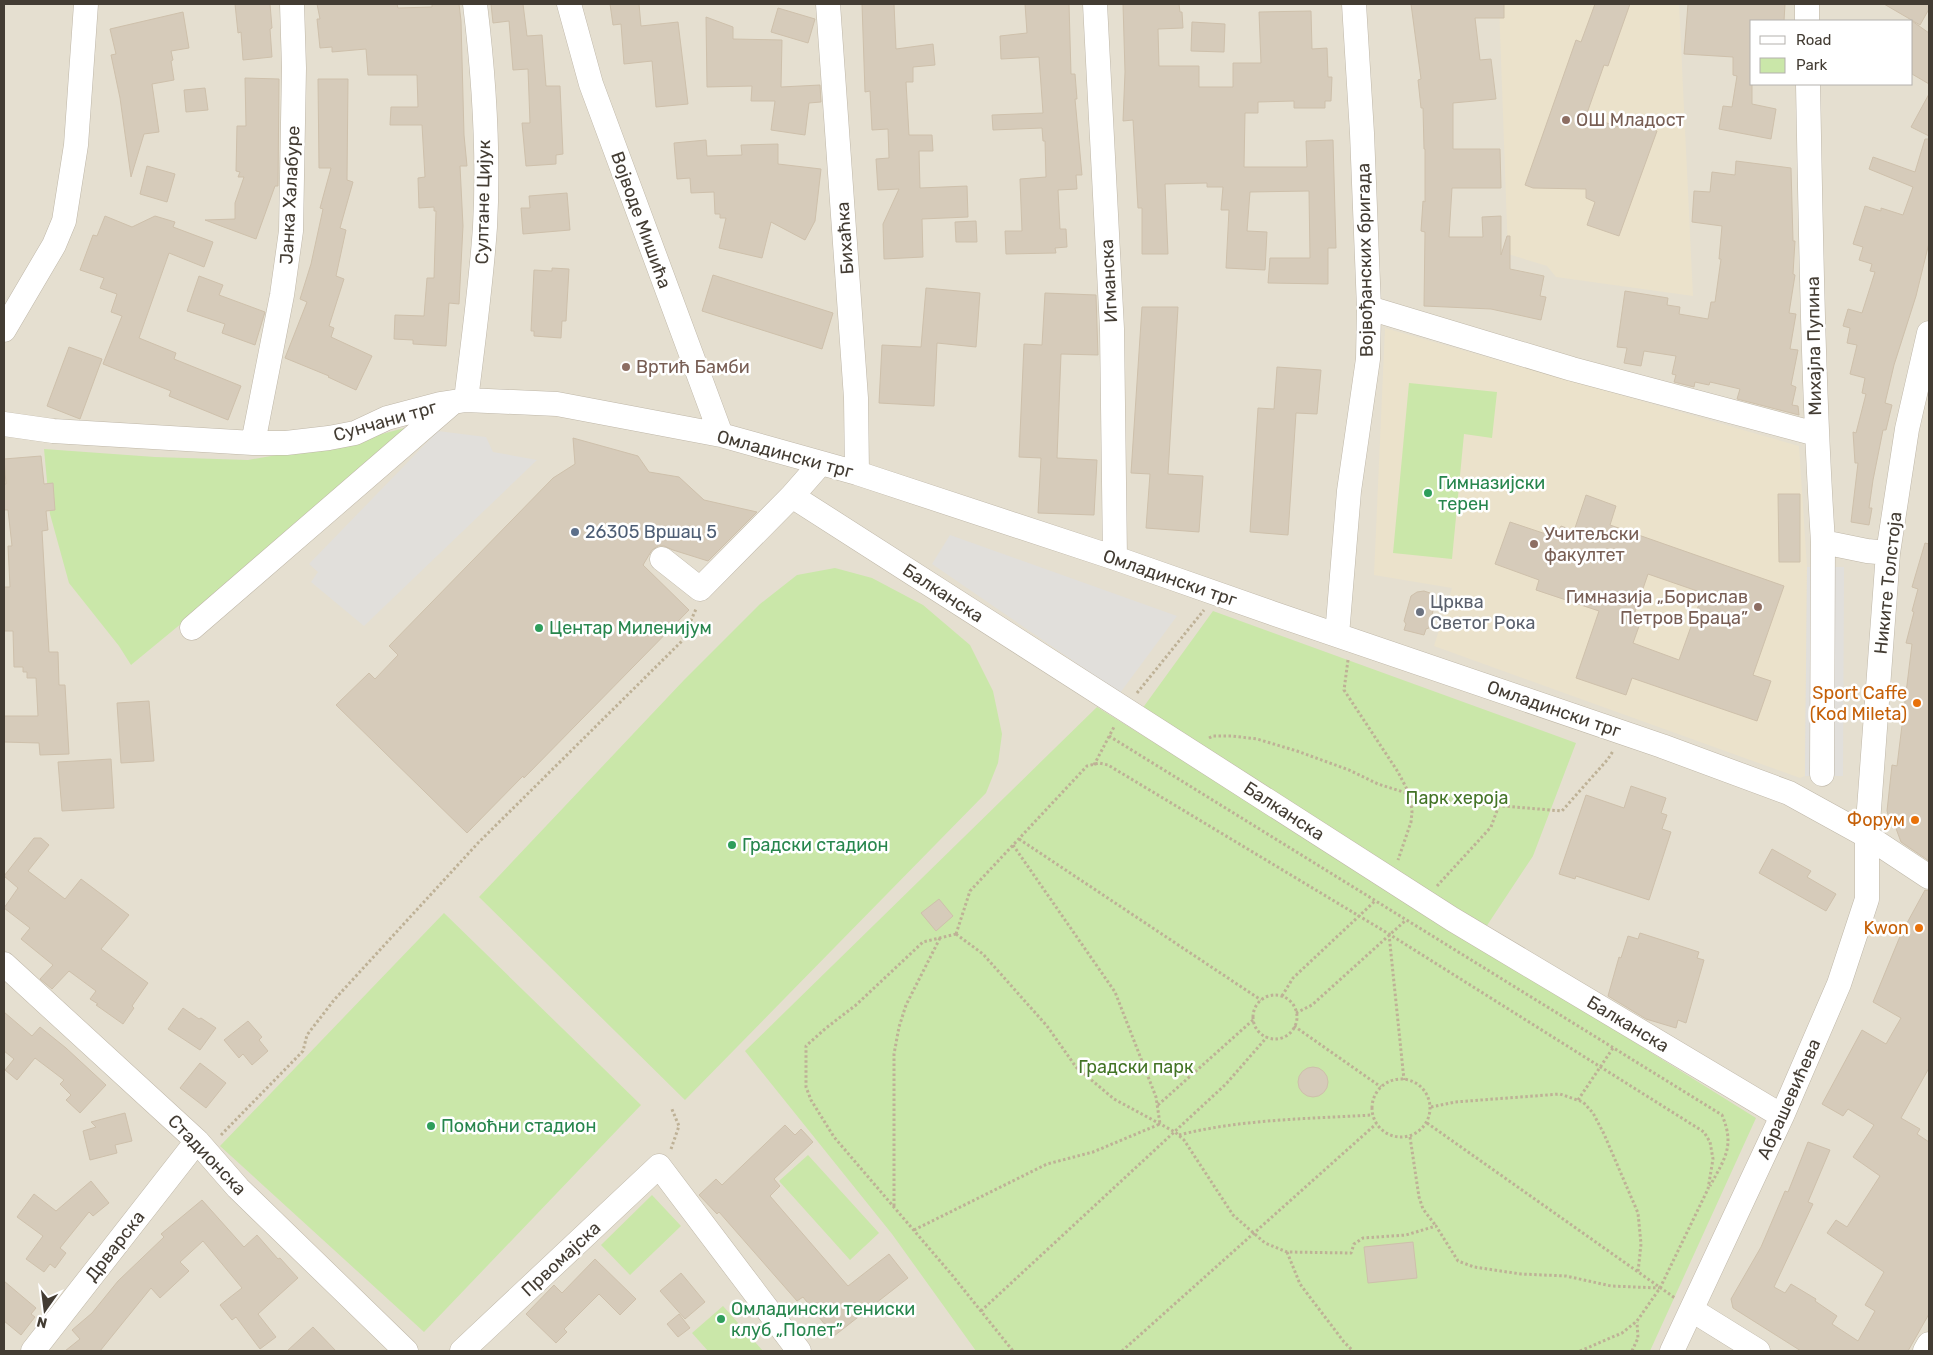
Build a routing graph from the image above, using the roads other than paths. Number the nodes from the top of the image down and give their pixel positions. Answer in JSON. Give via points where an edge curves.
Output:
{"nodes":[{"id":1,"x":86,"y":4,"type":"edge"},
{"id":2,"x":292,"y":4,"type":"edge"},
{"id":3,"x":475,"y":4,"type":"edge"},
{"id":4,"x":569,"y":4,"type":"edge"},
{"id":5,"x":828,"y":4,"type":"edge"},
{"id":6,"x":1094,"y":4,"type":"edge"},
{"id":7,"x":1354,"y":4,"type":"edge"},
{"id":8,"x":1807,"y":4,"type":"edge"},
{"id":9,"x":1807,"y":20,"type":"edge"},
{"id":10,"x":1808,"y":85,"type":"edge"},
{"id":11,"x":1369,"y":308,"type":"junction"},
{"id":12,"x":4,"y":330,"type":"edge"},
{"id":13,"x":1929,"y":333,"type":"edge"},
{"id":14,"x":459,"y":401,"type":"junction"},
{"id":15,"x":4,"y":424,"type":"edge"},
{"id":16,"x":1816,"y":434,"type":"junction"},
{"id":17,"x":721,"y":435,"type":"junction"},
{"id":18,"x":253,"y":443,"type":"junction"},
{"id":19,"x":822,"y":463,"type":"junction"},
{"id":20,"x":857,"y":473,"type":"junction"},
{"id":21,"x":792,"y":496,"type":"junction"},
{"id":22,"x":1823,"y":542,"type":"junction"},
{"id":23,"x":1888,"y":553,"type":"junction"},
{"id":24,"x":1114,"y":558,"type":"junction"},
{"id":25,"x":662,"y":559,"type":"dead end"},
{"id":26,"x":192,"y":628,"type":"dead end"},
{"id":27,"x":1345,"y":638,"type":"junction"},
{"id":28,"x":1822,"y":774,"type":"dead end"},
{"id":29,"x":1867,"y":836,"type":"junction"},
{"id":30,"x":1929,"y":877,"type":"edge"},
{"id":31,"x":4,"y":964,"type":"edge"},
{"id":32,"x":1782,"y":1116,"type":"junction"},
{"id":33,"x":202,"y":1145,"type":"junction"},
{"id":34,"x":1692,"y":1310,"type":"junction"},
{"id":35,"x":1929,"y":1344,"type":"edge"},
{"id":36,"x":33,"y":1351,"type":"edge"},
{"id":37,"x":406,"y":1351,"type":"edge"},
{"id":38,"x":462,"y":1351,"type":"edge"},
{"id":39,"x":798,"y":1351,"type":"edge"},
{"id":40,"x":1672,"y":1351,"type":"edge"},
{"id":41,"x":1758,"y":1351,"type":"edge"},
{"id":42,"x":1925,"y":1351,"type":"edge"}],
"edges":[{"from":1,"to":12,"type":"street","via":[[76,145],[64,221],[54,245]]},
{"from":2,"to":18,"type":"street","name":"Јанка Халабуре","via":[[291,231]]},
{"from":3,"to":14,"type":"street","name":"Султане Цијук","via":[[483,84],[485,225]]},
{"from":4,"to":17,"type":"street","name":"Војводе Мишића","via":[[591,84]]},
{"from":5,"to":20,"type":"street","name":"Бихаћка","via":[[856,398]]},
{"from":6,"to":24,"type":"street","name":"Игманска","via":[[1112,329]]},
{"from":7,"to":11,"type":"street","name":"Војвођанских бригада"},
{"from":8,"to":9,"type":"street"},
{"from":10,"to":16,"type":"street","name":"Михајла Пупина"},
{"from":11,"to":16,"type":"street","via":[[1572,369]]},
{"from":11,"to":27,"type":"street","name":"Војвођанских бригада","via":[[1368,359],[1349,491]]},
{"from":13,"to":23,"type":"street","name":"Никите Толстоја","via":[[1907,429]]},
{"from":14,"to":17,"type":"street","name":"Омладински трг","via":[[557,404]]},
{"from":14,"to":18,"type":"street","name":"Сунчани трг","via":[[386,418],[355,433],[286,443]]},
{"from":14,"to":26,"type":"street","name":"Сунчани трг"},
{"from":15,"to":18,"type":"street","name":"Сунчани трг","via":[[53,431]]},
{"from":16,"to":22,"type":"street","name":"Михајла Пупина"},
{"from":17,"to":19,"type":"street","name":"Омладински трг"},
{"from":19,"to":20,"type":"street","name":"Омладински трг"},
{"from":19,"to":21,"type":"street"},
{"from":20,"to":24,"type":"street","name":"Омладински трг"},
{"from":21,"to":25,"type":"street","via":[[700,589]]},
{"from":21,"to":32,"type":"street","name":"Балканска","via":[[1423,900]]},
{"from":22,"to":23,"type":"street","via":[[1867,552]]},
{"from":22,"to":28,"type":"street","name":"Михајла Пупина"},
{"from":23,"to":29,"type":"street","name":"Никите Толстоја"},
{"from":24,"to":27,"type":"street","name":"Омладински трг"},
{"from":27,"to":29,"type":"street","name":"Омладински трг","via":[[1789,793]]},
{"from":29,"to":30,"type":"street","name":"Омладински трг"},
{"from":29,"to":32,"type":"street","name":"Абрашевићева","via":[[1867,899],[1839,984]]},
{"from":31,"to":33,"type":"street","name":"Стадионска"},
{"from":32,"to":34,"type":"street","name":"Абрашевићева"},
{"from":33,"to":36,"type":"street","name":"Дрварска"},
{"from":33,"to":37,"type":"street","name":"Стадионска","via":[[238,1188]]},
{"from":34,"to":40,"type":"street","name":"Абрашевићева"},
{"from":34,"to":41,"type":"street"},
{"from":35,"to":42,"type":"street"},
{"from":38,"to":39,"type":"street","name":"Првомајска","via":[[660,1166]]}]}
